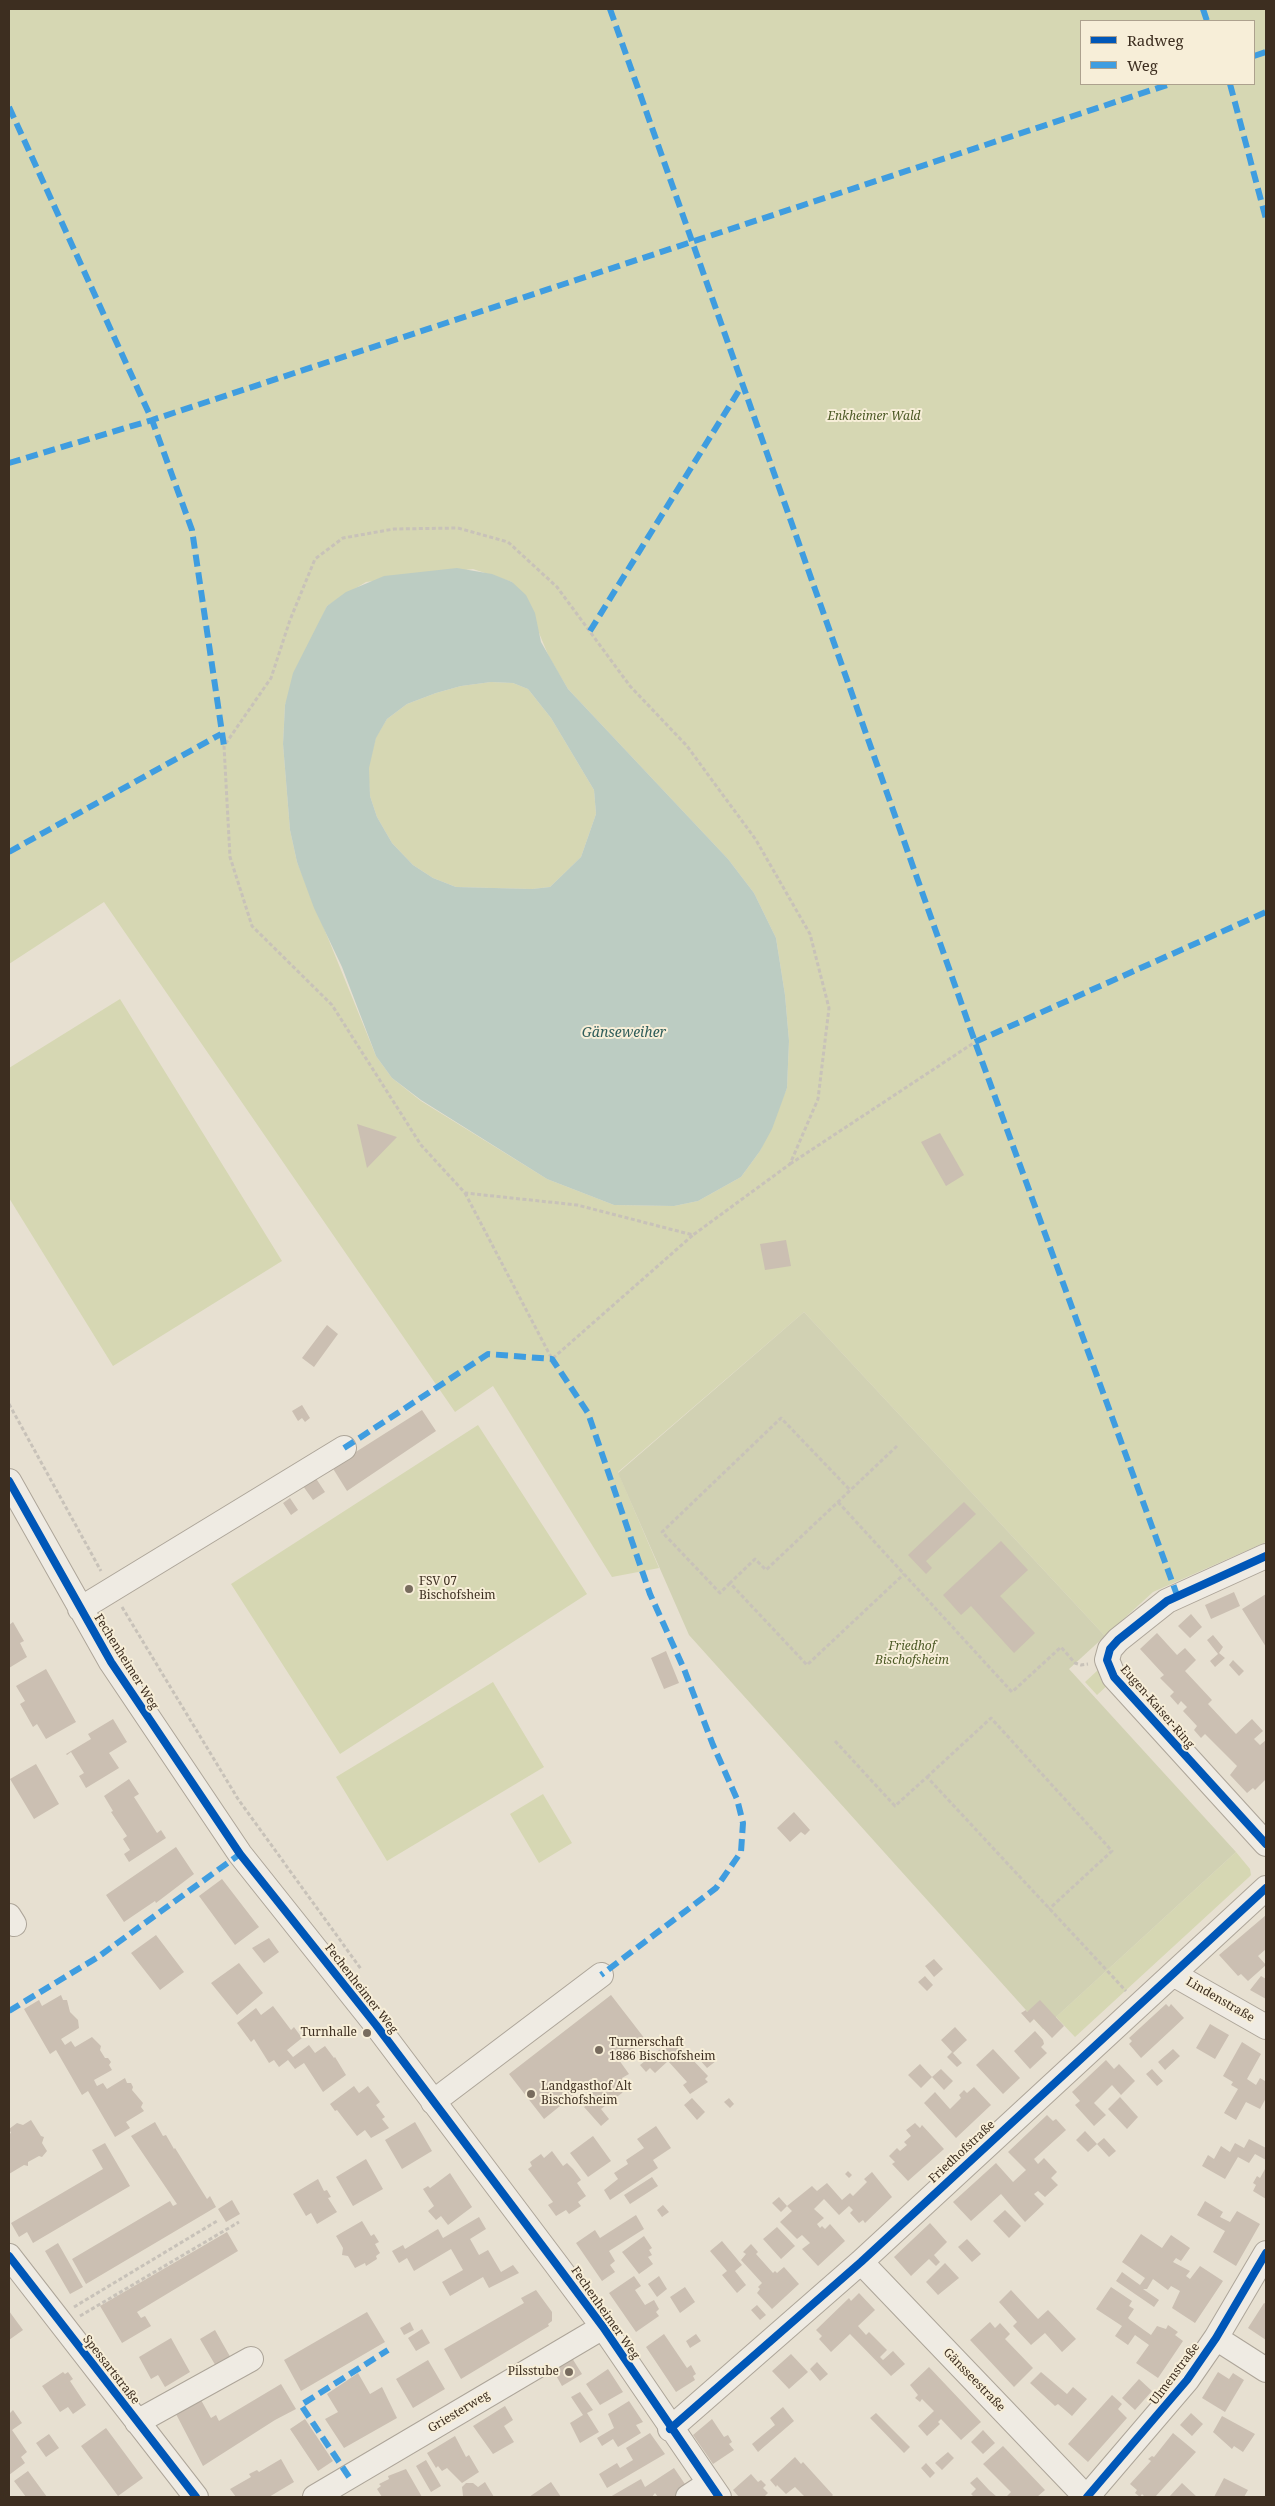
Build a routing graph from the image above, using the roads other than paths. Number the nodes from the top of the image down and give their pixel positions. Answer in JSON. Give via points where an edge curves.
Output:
{"nodes":[{"id":1,"x":344,"y":1448,"type":"dead end"},
{"id":2,"x":9,"y":1481,"type":"edge"},
{"id":3,"x":1266,"y":1556,"type":"edge"},
{"id":4,"x":80,"y":1609,"type":"junction"},
{"id":5,"x":1266,"y":1844,"type":"edge"},
{"id":6,"x":1266,"y":1888,"type":"edge"},
{"id":7,"x":601,"y":1974,"type":"dead end"},
{"id":8,"x":1173,"y":1974,"type":"junction"},
{"id":9,"x":1266,"y":2027,"type":"edge"},
{"id":10,"x":433,"y":2102,"type":"junction"},
{"id":11,"x":1266,"y":2252,"type":"edge"},
{"id":12,"x":9,"y":2256,"type":"edge"},
{"id":13,"x":861,"y":2262,"type":"junction"},
{"id":14,"x":603,"y":2327,"type":"junction"},
{"id":15,"x":1216,"y":2338,"type":"junction"},
{"id":16,"x":251,"y":2359,"type":"dead end"},
{"id":17,"x":1266,"y":2370,"type":"edge"},
{"id":18,"x":137,"y":2422,"type":"junction"},
{"id":19,"x":670,"y":2429,"type":"junction"},
{"id":20,"x":349,"y":2489,"type":"edge"},
{"id":21,"x":714,"y":2491,"type":"edge"},
{"id":22,"x":196,"y":2497,"type":"edge"},
{"id":23,"x":315,"y":2497,"type":"edge"},
{"id":24,"x":688,"y":2497,"type":"edge"},
{"id":25,"x":1087,"y":2497,"type":"edge"}],
"edges":[{"from":1,"to":4,"type":"street"},
{"from":2,"to":4,"type":"street","name":"Fechenheimer Weg"},
{"from":3,"to":5,"type":"street","name":"Eugen-Kaiser-Ring","via":[[1167,1601],[1118,1640],[1110,1649],[1107,1660],[1114,1677]]},
{"from":4,"to":10,"type":"street","name":"Fechenheimer Weg","via":[[134,1699],[240,1854]]},
{"from":6,"to":8,"type":"street","name":"Friedhofstraße"},
{"from":7,"to":10,"type":"street"},
{"from":8,"to":9,"type":"street","name":"Lindenstraße"},
{"from":8,"to":13,"type":"street","name":"Friedhofstraße"},
{"from":10,"to":14,"type":"street","name":"Fechenheimer Weg"},
{"from":11,"to":15,"type":"street","name":"Ulmenstraße"},
{"from":12,"to":18,"type":"street","name":"Spessartstraße"},
{"from":13,"to":19,"type":"street","name":"Friedhofstraße"},
{"from":13,"to":25,"type":"street","name":"Gänsseestraße"},
{"from":14,"to":19,"type":"street","name":"Fechenheimer Weg"},
{"from":14,"to":20,"type":"street","name":"Griesterweg"},
{"from":15,"to":17,"type":"street"},
{"from":15,"to":25,"type":"street","name":"Ulmenstraße","via":[[1165,2408]]},
{"from":16,"to":18,"type":"street"},
{"from":18,"to":22,"type":"street","name":"Spessartstraße"},
{"from":19,"to":21,"type":"street","name":"Fechenheimer Weg"},
{"from":20,"to":23,"type":"street","name":"Griesterweg"},
{"from":21,"to":24,"type":"street"}]}
